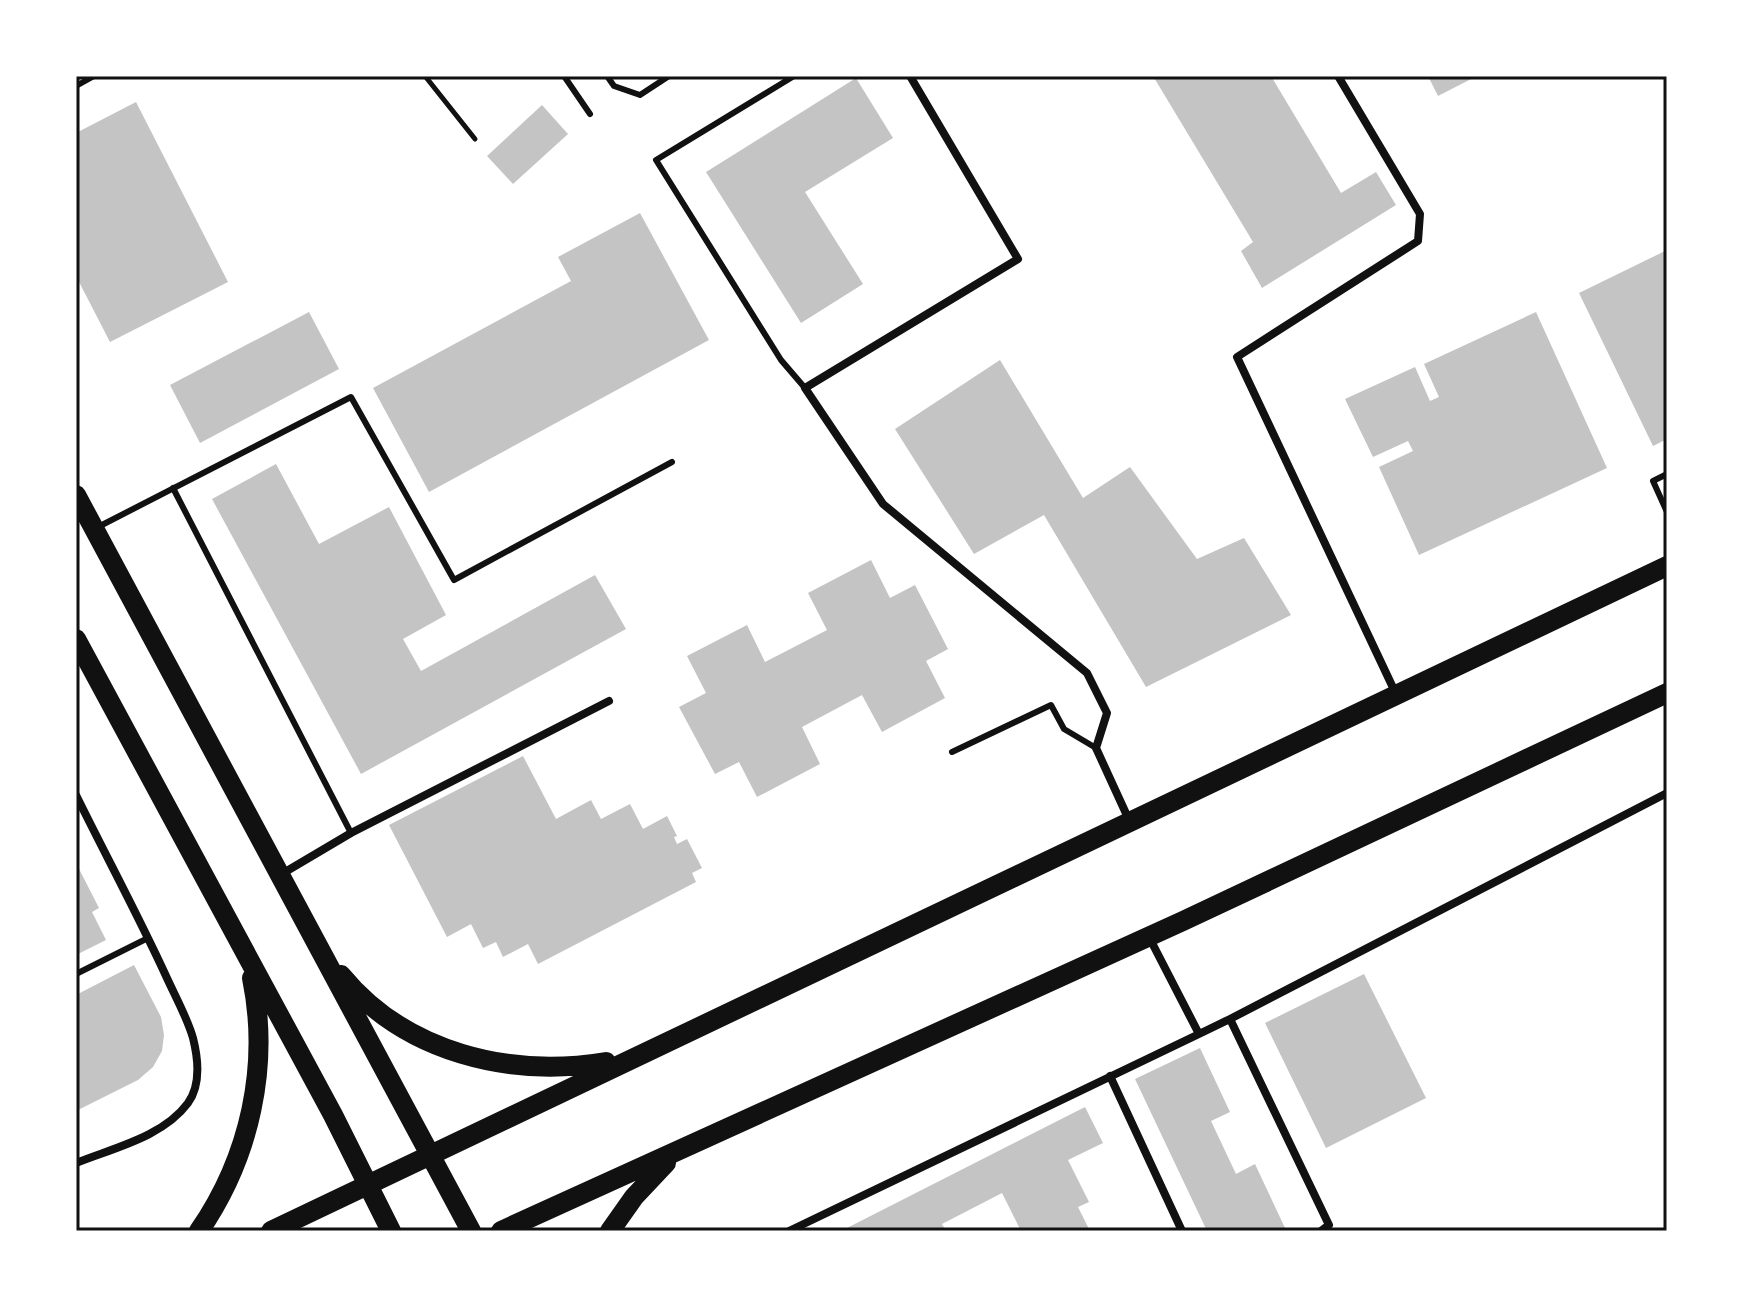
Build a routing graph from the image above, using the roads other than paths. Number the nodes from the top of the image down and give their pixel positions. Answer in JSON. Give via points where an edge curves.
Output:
{"nodes":[{"id":1,"x":94,"y":76,"type":"edge"},
{"id":2,"x":564,"y":76,"type":"edge"},
{"id":3,"x":607,"y":76,"type":"edge"},
{"id":4,"x":669,"y":76,"type":"edge"},
{"id":5,"x":794,"y":76,"type":"edge"},
{"id":6,"x":910,"y":76,"type":"edge"},
{"id":7,"x":1338,"y":76,"type":"edge"},
{"id":8,"x":76,"y":86,"type":"edge"},
{"id":9,"x":590,"y":114,"type":"dead end"},
{"id":10,"x":805,"y":388,"type":"junction"},
{"id":11,"x":672,"y":462,"type":"dead end"},
{"id":12,"x":1667,"y":474,"type":"edge"},
{"id":13,"x":173,"y":488,"type":"junction"},
{"id":14,"x":76,"y":495,"type":"edge"},
{"id":15,"x":1667,"y":512,"type":"edge"},
{"id":16,"x":94,"y":529,"type":"junction"},
{"id":17,"x":1667,"y":566,"type":"edge"},
{"id":18,"x":76,"y":639,"type":"edge"},
{"id":19,"x":1667,"y":693,"type":"edge"},
{"id":20,"x":1396,"y":694,"type":"junction"},
{"id":21,"x":609,"y":701,"type":"dead end"},
{"id":22,"x":1096,"y":748,"type":"junction"},
{"id":23,"x":952,"y":752,"type":"dead end"},
{"id":24,"x":1667,"y":793,"type":"edge"},
{"id":25,"x":76,"y":795,"type":"edge"},
{"id":26,"x":1130,"y":820,"type":"junction"},
{"id":27,"x":351,"y":833,"type":"junction"},
{"id":28,"x":279,"y":876,"type":"junction"},
{"id":29,"x":307,"y":927,"type":"junction"},
{"id":30,"x":1149,"y":937,"type":"junction"},
{"id":31,"x":148,"y":938,"type":"junction"},
{"id":32,"x":248,"y":958,"type":"junction"},
{"id":33,"x":76,"y":974,"type":"edge"},
{"id":34,"x":1230,"y":1019,"type":"junction"},
{"id":35,"x":1199,"y":1034,"type":"junction"},
{"id":36,"x":644,"y":1051,"type":"junction"},
{"id":37,"x":1110,"y":1076,"type":"junction"},
{"id":38,"x":678,"y":1153,"type":"junction"},
{"id":39,"x":431,"y":1155,"type":"junction"},
{"id":40,"x":76,"y":1163,"type":"edge"},
{"id":41,"x":367,"y":1184,"type":"junction"},
{"id":42,"x":199,"y":1231,"type":"edge"},
{"id":43,"x":271,"y":1231,"type":"edge"},
{"id":44,"x":391,"y":1231,"type":"edge"},
{"id":45,"x":471,"y":1231,"type":"edge"},
{"id":46,"x":501,"y":1231,"type":"edge"},
{"id":47,"x":610,"y":1231,"type":"edge"},
{"id":48,"x":789,"y":1231,"type":"edge"},
{"id":49,"x":1182,"y":1231,"type":"edge"},
{"id":50,"x":1321,"y":1231,"type":"edge"}],
"edges":[{"from":1,"to":8,"type":"lane"},
{"from":2,"to":9,"type":"lane"},
{"from":3,"to":4,"type":"lane","via":[[614,86],[640,95]]},
{"from":5,"to":10,"type":"lane","via":[[656,160],[781,360]]},
{"from":6,"to":10,"type":"street","via":[[1018,259]]},
{"from":7,"to":20,"type":"street","via":[[1420,214],[1418,241],[1237,357]]},
{"from":10,"to":22,"type":"street","via":[[883,504],[1087,673],[1107,713]]},
{"from":11,"to":13,"type":"lane","via":[[454,580],[351,397]]},
{"from":12,"to":15,"type":"lane","via":[[1653,481]]},
{"from":13,"to":16,"type":"lane"},
{"from":13,"to":27,"type":"lane"},
{"from":14,"to":16,"type":"main road"},
{"from":16,"to":28,"type":"main road"},
{"from":17,"to":20,"type":"main road"},
{"from":18,"to":32,"type":"main road"},
{"from":19,"to":30,"type":"main road"},
{"from":20,"to":26,"type":"main road"},
{"from":21,"to":27,"type":"street"},
{"from":22,"to":23,"type":"lane","via":[[1064,729],[1051,705]]},
{"from":22,"to":26,"type":"street"},
{"from":24,"to":34,"type":"street"},
{"from":25,"to":31,"type":"street"},
{"from":26,"to":36,"type":"main road"},
{"from":27,"to":28,"type":"street"},
{"from":28,"to":29,"type":"main road"},
{"from":29,"to":36,"type":"main road","via":[[345,980],[369,1002],[395,1022],[453,1051],[484,1061],[549,1068]]},
{"from":29,"to":39,"type":"main road"},
{"from":30,"to":35,"type":"street"},
{"from":30,"to":38,"type":"main road"},
{"from":31,"to":33,"type":"lane"},
{"from":31,"to":40,"type":"street","via":[[192,1034],[196,1082],[189,1101],[155,1130]]},
{"from":32,"to":41,"type":"main road"},
{"from":32,"to":42,"type":"main road","via":[[259,1033],[253,1108],[229,1180]]},
{"from":34,"to":35,"type":"street"},
{"from":34,"to":50,"type":"street","via":[[1329,1225]]},
{"from":35,"to":37,"type":"street"},
{"from":36,"to":39,"type":"main road"},
{"from":37,"to":48,"type":"street"},
{"from":37,"to":49,"type":"street"},
{"from":38,"to":46,"type":"main road"},
{"from":38,"to":47,"type":"main road","via":[[634,1197]]},
{"from":39,"to":41,"type":"main road"},
{"from":39,"to":45,"type":"main road"},
{"from":41,"to":43,"type":"main road"},
{"from":41,"to":44,"type":"main road"}]}
